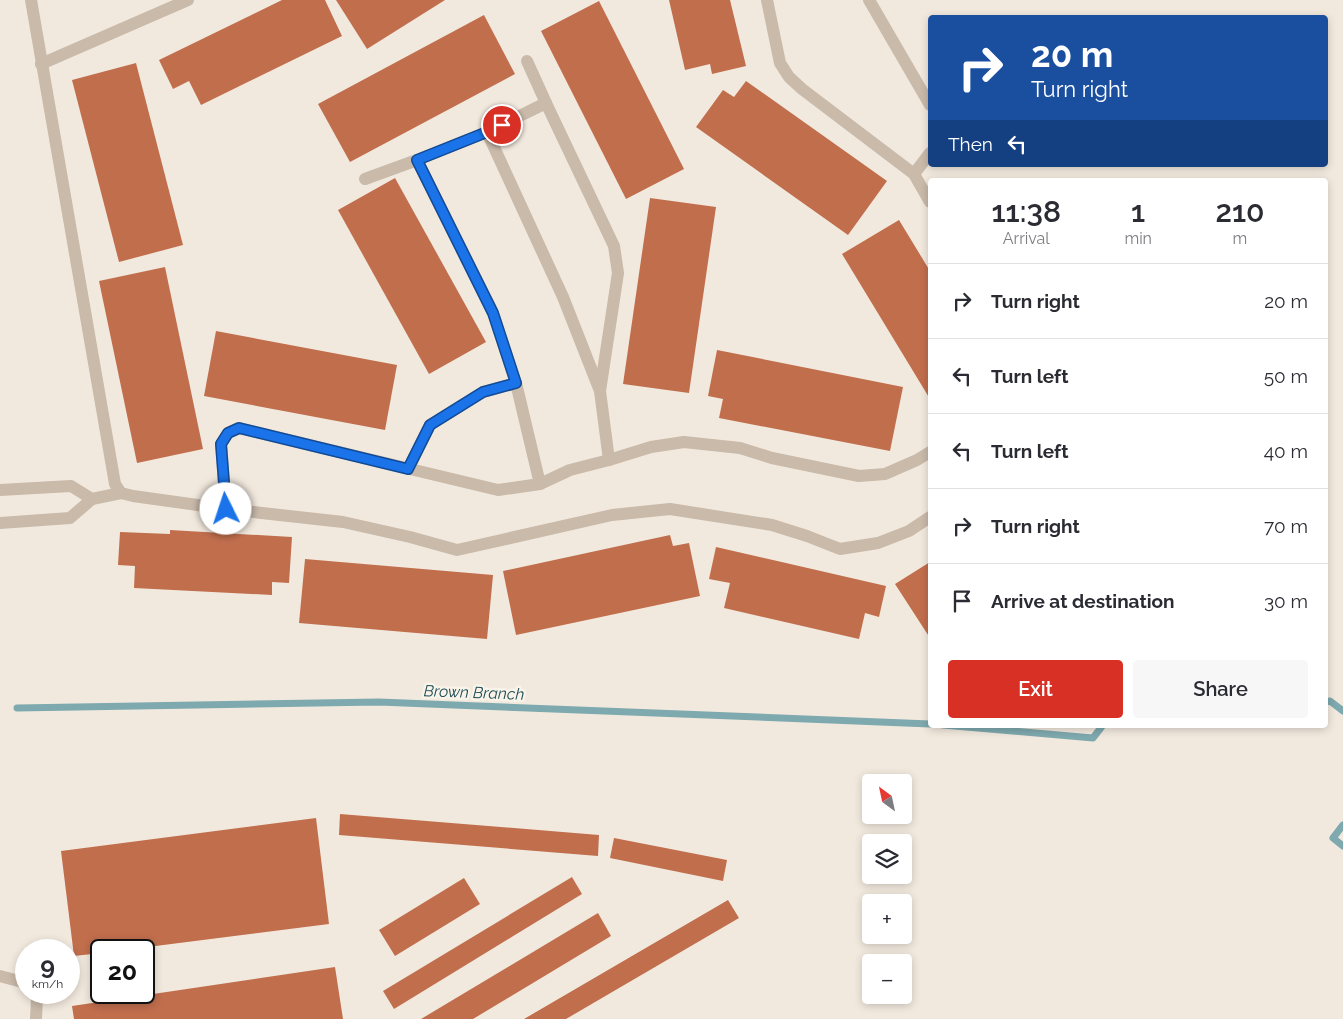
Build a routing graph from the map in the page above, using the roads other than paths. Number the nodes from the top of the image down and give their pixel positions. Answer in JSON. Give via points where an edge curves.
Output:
{"nodes":[{"id":1,"x":31,"y":0,"type":"edge"},
{"id":2,"x":188,"y":0,"type":"edge"},
{"id":3,"x":767,"y":0,"type":"edge"},
{"id":4,"x":869,"y":0,"type":"edge"},
{"id":5,"x":527,"y":61,"type":"dead end"},
{"id":6,"x":41,"y":64,"type":"junction"},
{"id":7,"x":928,"y":102,"type":"edge"},
{"id":8,"x":546,"y":103,"type":"junction"},
{"id":9,"x":487,"y":132,"type":"junction"},
{"id":10,"x":928,"y":156,"type":"edge"},
{"id":11,"x":417,"y":160,"type":"junction"},
{"id":12,"x":914,"y":174,"type":"junction"},
{"id":13,"x":365,"y":179,"type":"dead end"},
{"id":14,"x":928,"y":198,"type":"edge"},
{"id":15,"x":516,"y":383,"type":"junction"},
{"id":16,"x":600,"y":391,"type":"junction"},
{"id":17,"x":928,"y":453,"type":"edge"},
{"id":18,"x":609,"y":460,"type":"junction"},
{"id":19,"x":408,"y":469,"type":"junction"},
{"id":20,"x":540,"y":484,"type":"junction"},
{"id":21,"x":0,"y":490,"type":"edge"},
{"id":22,"x":121,"y":492,"type":"junction"},
{"id":23,"x":92,"y":499,"type":"junction"},
{"id":24,"x":226,"y":509,"type":"junction"},
{"id":25,"x":928,"y":518,"type":"edge"},
{"id":26,"x":0,"y":523,"type":"edge"},
{"id":27,"x":0,"y":976,"type":"edge"},
{"id":28,"x":15,"y":980,"type":"edge"},
{"id":29,"x":36,"y":1004,"type":"edge"},
{"id":30,"x":36,"y":1019,"type":"edge"}],
"edges":[{"from":1,"to":6,"type":"lane"},
{"from":2,"to":6,"type":"lane"},
{"from":3,"to":12,"type":"lane","via":[[780,63],[790,77]]},
{"from":4,"to":7,"type":"lane"},
{"from":5,"to":8,"type":"lane"},
{"from":6,"to":22,"type":"lane","via":[[115,484]]},
{"from":8,"to":9,"type":"lane"},
{"from":8,"to":16,"type":"lane","via":[[614,246],[618,273]]},
{"from":9,"to":11,"type":"lane"},
{"from":9,"to":16,"type":"lane","via":[[563,297]]},
{"from":10,"to":12,"type":"lane"},
{"from":11,"to":13,"type":"lane"},
{"from":11,"to":15,"type":"lane","via":[[493,313]]},
{"from":12,"to":14,"type":"lane"},
{"from":15,"to":19,"type":"lane","via":[[483,392],[430,425]]},
{"from":15,"to":20,"type":"lane"},
{"from":16,"to":18,"type":"lane"},
{"from":17,"to":18,"type":"lane","via":[[885,474],[859,476],[740,448],[684,442],[650,447]]},
{"from":18,"to":20,"type":"lane","via":[[570,470]]},
{"from":19,"to":20,"type":"lane","via":[[498,490]]},
{"from":19,"to":24,"type":"lane","via":[[239,428],[228,433],[221,444]]},
{"from":21,"to":23,"type":"lane","via":[[71,486]]},
{"from":22,"to":23,"type":"lane"},
{"from":22,"to":24,"type":"lane"},
{"from":23,"to":26,"type":"lane","via":[[70,518]]},
{"from":24,"to":25,"type":"lane","via":[[343,522],[457,550],[612,515],[670,508],[772,525],[840,549],[878,543],[909,532]]},
{"from":27,"to":28,"type":"lane"},
{"from":29,"to":30,"type":"lane"}]}
